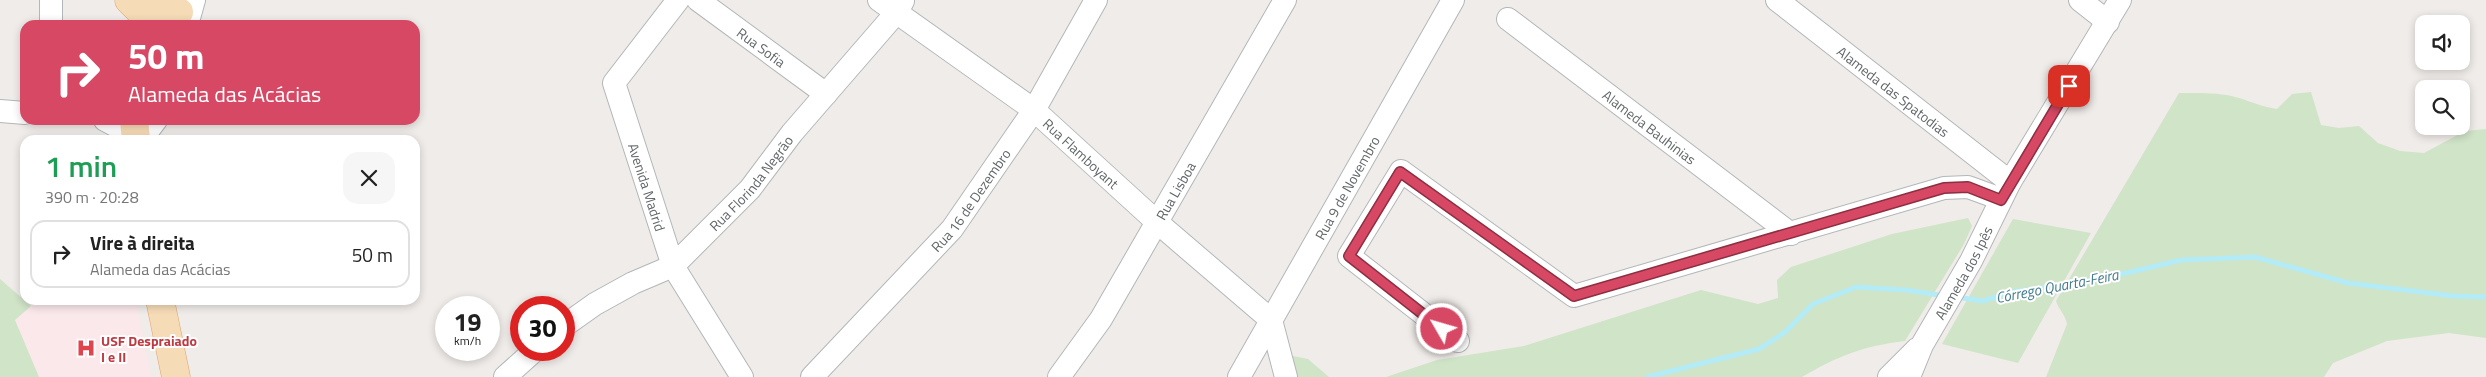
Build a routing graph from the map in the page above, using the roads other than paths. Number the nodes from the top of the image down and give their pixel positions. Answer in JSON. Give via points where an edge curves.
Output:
{"nodes":[{"id":1,"x":52,"y":0,"type":"edge"},
{"id":2,"x":127,"y":0,"type":"edge"},
{"id":3,"x":678,"y":0,"type":"edge"},
{"id":4,"x":698,"y":0,"type":"edge"},
{"id":5,"x":1096,"y":0,"type":"edge"},
{"id":6,"x":1285,"y":0,"type":"edge"},
{"id":7,"x":1453,"y":0,"type":"edge"},
{"id":8,"x":1777,"y":0,"type":"edge"},
{"id":9,"x":2080,"y":0,"type":"edge"},
{"id":10,"x":2120,"y":0,"type":"edge"},
{"id":11,"x":893,"y":4,"type":"edge"},
{"id":12,"x":182,"y":12,"type":"edge"},
{"id":13,"x":1508,"y":19,"type":"dead end"},
{"id":14,"x":50,"y":20,"type":"edge"},
{"id":15,"x":127,"y":20,"type":"edge"},
{"id":16,"x":2108,"y":22,"type":"junction"},
{"id":17,"x":826,"y":94,"type":"junction"},
{"id":18,"x":1034,"y":110,"type":"junction"},
{"id":19,"x":0,"y":111,"type":"edge"},
{"id":20,"x":20,"y":113,"type":"edge"},
{"id":21,"x":114,"y":125,"type":"edge"},
{"id":22,"x":129,"y":135,"type":"edge"},
{"id":23,"x":2006,"y":191,"type":"junction"},
{"id":24,"x":1158,"y":222,"type":"junction"},
{"id":25,"x":1790,"y":234,"type":"junction"},
{"id":26,"x":673,"y":266,"type":"junction"},
{"id":27,"x":161,"y":305,"type":"edge"},
{"id":28,"x":575,"y":318,"type":"edge"},
{"id":29,"x":1271,"y":320,"type":"junction"},
{"id":30,"x":1458,"y":341,"type":"dead end"},
{"id":31,"x":1922,"y":345,"type":"junction"},
{"id":32,"x":523,"y":361,"type":"edge"},
{"id":33,"x":176,"y":377,"type":"edge"},
{"id":34,"x":505,"y":377,"type":"edge"},
{"id":35,"x":742,"y":377,"type":"edge"},
{"id":36,"x":812,"y":377,"type":"edge"},
{"id":37,"x":1059,"y":377,"type":"edge"},
{"id":38,"x":1239,"y":377,"type":"edge"},
{"id":39,"x":1286,"y":377,"type":"edge"},
{"id":40,"x":1889,"y":377,"type":"edge"},
{"id":41,"x":1909,"y":377,"type":"edge"}],
"edges":[{"from":1,"to":14,"type":"street"},
{"from":2,"to":12,"type":"main road","via":[[143,14]]},
{"from":2,"to":15,"type":"main road"},
{"from":3,"to":26,"type":"street","name":"Avenida Madrid","via":[[614,83]]},
{"from":4,"to":17,"type":"street","name":"Rua Sofia"},
{"from":5,"to":18,"type":"street","name":"Rua 16 de Dezembro"},
{"from":6,"to":24,"type":"street","name":"Rua Lisboa"},
{"from":7,"to":29,"type":"street","name":"Rua 9 de Novembro"},
{"from":8,"to":23,"type":"street","name":"Alameda das Spatodias"},
{"from":9,"to":16,"type":"street"},
{"from":10,"to":16,"type":"street","name":"Alameda dos Ipês"},
{"from":11,"to":17,"type":"street","name":"Rua Florinda Negrão"},
{"from":11,"to":18,"type":"street","name":"Rua Flamboyant"},
{"from":13,"to":25,"type":"street","name":"Alameda Bauhinias"},
{"from":16,"to":23,"type":"street","name":"Alameda dos Ipês"},
{"from":17,"to":26,"type":"street","name":"Rua Florinda Negrão","via":[[750,188]]},
{"from":18,"to":24,"type":"street","name":"Rua Flamboyant"},
{"from":18,"to":36,"type":"street","name":"Rua 16 de Dezembro","via":[[952,229]]},
{"from":19,"to":20,"type":"street"},
{"from":21,"to":22,"type":"street"},
{"from":23,"to":25,"type":"street","via":[[1944,188]]},
{"from":23,"to":31,"type":"street","name":"Alameda dos Ipês","via":[[1971,261]]},
{"from":24,"to":29,"type":"street","name":"Rua Flamboyant"},
{"from":24,"to":37,"type":"street","name":"Rua Lisboa","via":[[1101,319]]},
{"from":25,"to":30,"type":"street","via":[[1574,296],[1400,172],[1349,256]]},
{"from":26,"to":28,"type":"street","name":"Rua Florinda Negrão","via":[[632,283]]},
{"from":26,"to":35,"type":"street","name":"Avenida Madrid"},
{"from":27,"to":33,"type":"main road"},
{"from":29,"to":38,"type":"street","name":"Rua 9 de Novembro"},
{"from":29,"to":39,"type":"street"},
{"from":31,"to":40,"type":"street","name":"Alameda dos Ipês"},
{"from":31,"to":41,"type":"street","name":"Alameda dos Ipês"},
{"from":32,"to":34,"type":"street"}]}
